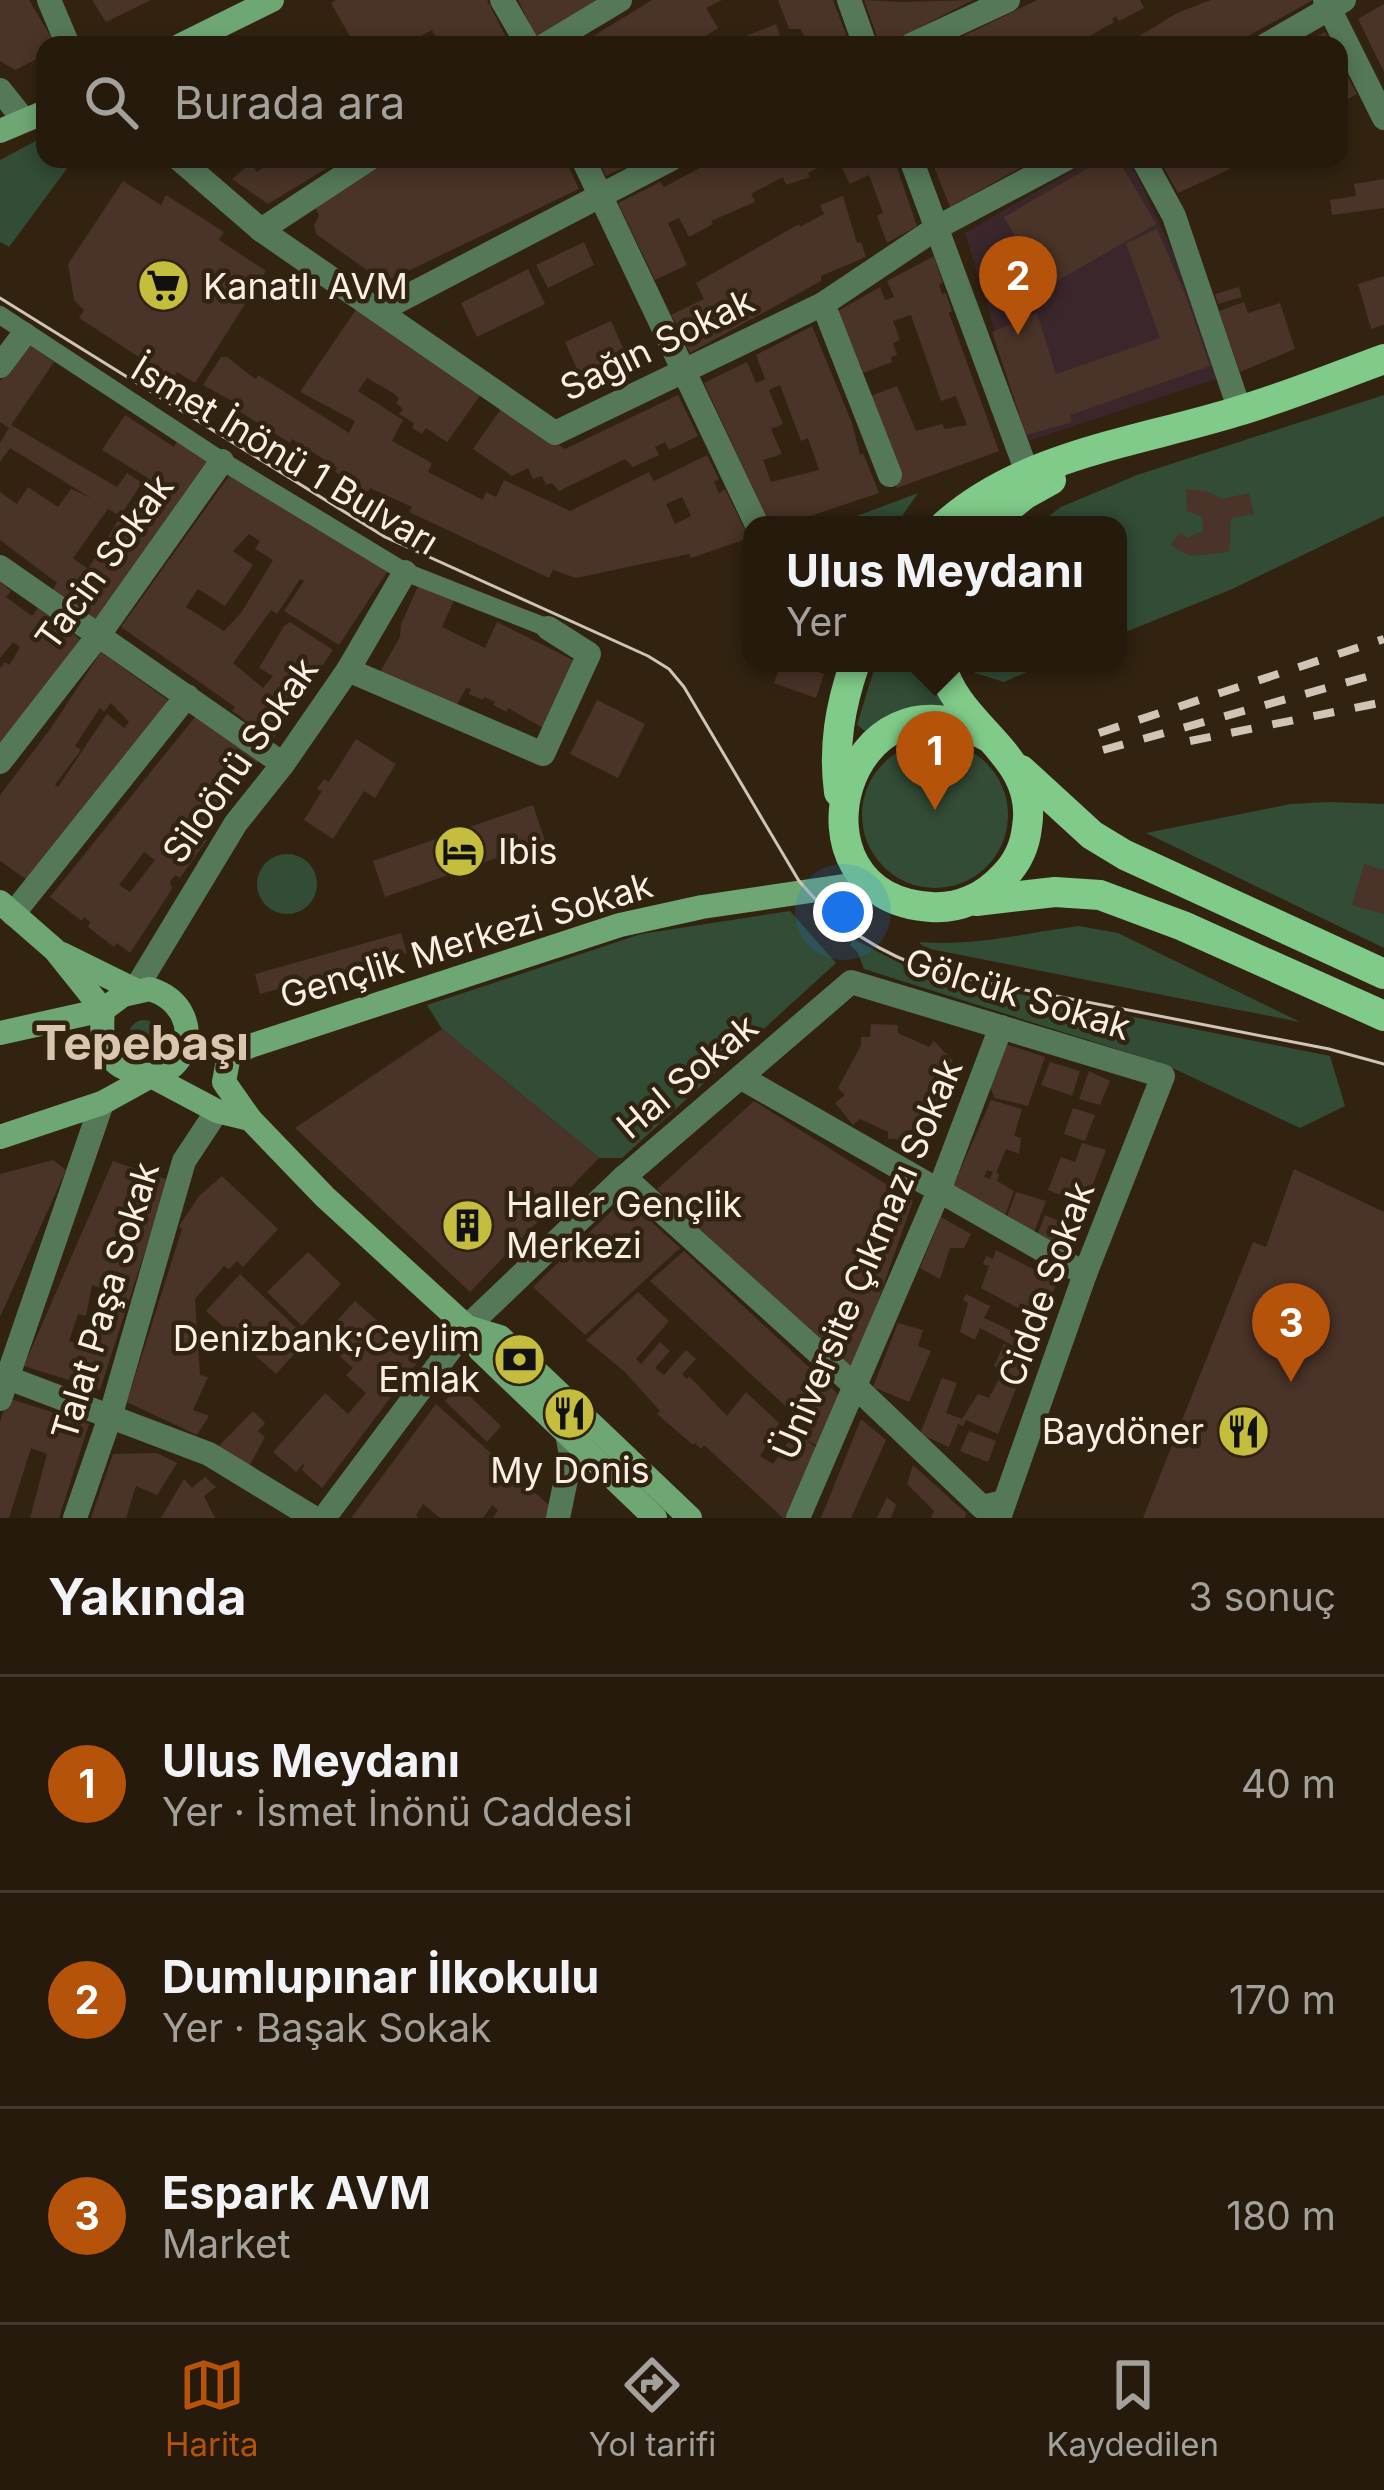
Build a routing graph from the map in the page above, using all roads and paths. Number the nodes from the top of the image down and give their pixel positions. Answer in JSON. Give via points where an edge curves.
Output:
{"nodes":[{"id":1,"x":49,"y":0,"type":"edge"},
{"id":2,"x":272,"y":0,"type":"edge"},
{"id":3,"x":502,"y":0,"type":"edge"},
{"id":4,"x":620,"y":0,"type":"edge"},
{"id":5,"x":848,"y":0,"type":"edge"},
{"id":6,"x":1007,"y":0,"type":"edge"},
{"id":7,"x":1332,"y":3,"type":"edge"},
{"id":8,"x":64,"y":36,"type":"edge"},
{"id":9,"x":199,"y":36,"type":"edge"},
{"id":10,"x":522,"y":36,"type":"edge"},
{"id":11,"x":560,"y":36,"type":"edge"},
{"id":12,"x":862,"y":36,"type":"edge"},
{"id":13,"x":930,"y":36,"type":"edge"},
{"id":14,"x":1280,"y":36,"type":"edge"},
{"id":15,"x":1347,"y":36,"type":"edge"},
{"id":16,"x":1348,"y":38,"type":"edge"},
{"id":17,"x":0,"y":90,"type":"edge"},
{"id":18,"x":35,"y":116,"type":"edge"},
{"id":19,"x":1384,"y":118,"type":"edge"},
{"id":20,"x":0,"y":130,"type":"edge"},
{"id":21,"x":189,"y":168,"type":"edge"},
{"id":22,"x":355,"y":168,"type":"edge"},
{"id":23,"x":587,"y":168,"type":"edge"},
{"id":24,"x":652,"y":168,"type":"edge"},
{"id":25,"x":915,"y":168,"type":"edge"},
{"id":26,"x":1049,"y":168,"type":"edge"},
{"id":27,"x":1148,"y":168,"type":"edge"},
{"id":28,"x":599,"y":193,"type":"junction"},
{"id":29,"x":938,"y":227,"type":"junction"},
{"id":30,"x":261,"y":230,"type":"junction"},
{"id":31,"x":823,"y":304,"type":"junction"},
{"id":32,"x":381,"y":310,"type":"junction"},
{"id":33,"x":0,"y":315,"type":"edge"},
{"id":34,"x":24,"y":334,"type":"junction"},
{"id":35,"x":1384,"y":359,"type":"edge"},
{"id":36,"x":0,"y":366,"type":"edge"},
{"id":37,"x":683,"y":373,"type":"junction"},
{"id":38,"x":1240,"y":411,"type":"junction"},
{"id":39,"x":1103,"y":451,"type":"junction"},
{"id":40,"x":222,"y":461,"type":"junction"},
{"id":41,"x":1028,"y":472,"type":"junction"},
{"id":42,"x":890,"y":475,"type":"dead end"},
{"id":43,"x":754,"y":516,"type":"edge"},
{"id":44,"x":956,"y":516,"type":"edge"},
{"id":45,"x":998,"y":516,"type":"edge"},
{"id":46,"x":0,"y":567,"type":"edge"},
{"id":47,"x":404,"y":572,"type":"junction"},
{"id":48,"x":548,"y":628,"type":"joint"},
{"id":49,"x":98,"y":636,"type":"junction"},
{"id":50,"x":348,"y":670,"type":"junction"},
{"id":51,"x":852,"y":672,"type":"edge"},
{"id":52,"x":945,"y":672,"type":"edge"},
{"id":53,"x":187,"y":697,"type":"junction"},
{"id":54,"x":990,"y":738,"type":"junction"},
{"id":55,"x":0,"y":762,"type":"edge"},
{"id":56,"x":283,"y":764,"type":"junction"},
{"id":57,"x":1014,"y":764,"type":"junction"},
{"id":58,"x":841,"y":813,"type":"junction"},
{"id":59,"x":871,"y":882,"type":"junction"},
{"id":60,"x":964,"y":903,"type":"junction"},
{"id":61,"x":6,"y":908,"type":"edge"},
{"id":62,"x":55,"y":950,"type":"junction"},
{"id":63,"x":1384,"y":974,"type":"edge"},
{"id":64,"x":851,"y":982,"type":"joint"},
{"id":65,"x":135,"y":990,"type":"junction"},
{"id":66,"x":103,"y":1010,"type":"junction"},
{"id":67,"x":1384,"y":1016,"type":"edge"},
{"id":68,"x":1001,"y":1027,"type":"junction"},
{"id":69,"x":0,"y":1033,"type":"edge"},
{"id":70,"x":206,"y":1053,"type":"junction"},
{"id":71,"x":159,"y":1073,"type":"junction"},
{"id":72,"x":1163,"y":1076,"type":"joint"},
{"id":73,"x":742,"y":1078,"type":"junction"},
{"id":74,"x":102,"y":1103,"type":"junction"},
{"id":75,"x":217,"y":1111,"type":"junction"},
{"id":76,"x":250,"y":1119,"type":"junction"},
{"id":77,"x":0,"y":1137,"type":"edge"},
{"id":78,"x":624,"y":1177,"type":"junction"},
{"id":79,"x":938,"y":1193,"type":"junction"},
{"id":80,"x":1085,"y":1274,"type":"junction"},
{"id":81,"x":467,"y":1327,"type":"junction"},
{"id":82,"x":3,"y":1384,"type":"edge"},
{"id":83,"x":855,"y":1386,"type":"junction"},
{"id":84,"x":112,"y":1414,"type":"junction"},
{"id":85,"x":567,"y":1433,"type":"junction"},
{"id":86,"x":1002,"y":1510,"type":"edge"},
{"id":87,"x":75,"y":1518,"type":"edge"},
{"id":88,"x":314,"y":1518,"type":"edge"},
{"id":89,"x":324,"y":1518,"type":"edge"},
{"id":90,"x":558,"y":1518,"type":"edge"},
{"id":91,"x":655,"y":1518,"type":"edge"},
{"id":92,"x":690,"y":1518,"type":"edge"},
{"id":93,"x":798,"y":1518,"type":"edge"}],
"edges":[{"from":1,"to":8,"type":"street"},
{"from":2,"to":9,"type":"main road"},
{"from":3,"to":10,"type":"street"},
{"from":4,"to":11,"type":"street"},
{"from":5,"to":12,"type":"street"},
{"from":6,"to":13,"type":"street"},
{"from":7,"to":14,"type":"street"},
{"from":7,"to":15,"type":"street"},
{"from":16,"to":19,"type":"street"},
{"from":17,"to":18,"type":"street"},
{"from":18,"to":20,"type":"main road"},
{"from":21,"to":30,"type":"street","name":"Sağın Sokak"},
{"from":22,"to":30,"type":"street"},
{"from":23,"to":28,"type":"street"},
{"from":24,"to":28,"type":"street"},
{"from":25,"to":29,"type":"street"},
{"from":26,"to":29,"type":"street","name":"Sağın Sokak"},
{"from":27,"to":38,"type":"street","via":[[1174,216]]},
{"from":28,"to":32,"type":"street"},
{"from":28,"to":37,"type":"street"},
{"from":29,"to":31,"type":"street","name":"Sağın Sokak"},
{"from":29,"to":41,"type":"street"},
{"from":30,"to":32,"type":"street","name":"Sağın Sokak"},
{"from":31,"to":37,"type":"street","name":"Sağın Sokak"},
{"from":31,"to":42,"type":"street"},
{"from":32,"to":37,"type":"street","name":"Sağın Sokak","via":[[555,433]]},
{"from":33,"to":34,"type":"street","name":"İsmet İnönü 1 Bulvarı"},
{"from":34,"to":36,"type":"street"},
{"from":34,"to":40,"type":"street","name":"İsmet İnönü 1 Bulvarı"},
{"from":35,"to":38,"type":"main road"},
{"from":37,"to":43,"type":"street"},
{"from":38,"to":39,"type":"main road"},
{"from":39,"to":41,"type":"main road"},
{"from":39,"to":45,"type":"main road"},
{"from":40,"to":47,"type":"street","name":"İsmet İnönü 1 Bulvarı"},
{"from":40,"to":49,"type":"street","name":"Tacin Sokak"},
{"from":41,"to":44,"type":"main road"},
{"from":46,"to":49,"type":"street"},
{"from":47,"to":48,"type":"street","name":"İsmet İnönü 1 Bulvarı"},
{"from":47,"to":50,"type":"street","name":"Siloönü Sokak"},
{"from":48,"to":50,"type":"street","via":[[589,654],[543,754]]},
{"from":49,"to":53,"type":"street"},
{"from":49,"to":55,"type":"street","name":"Tacin Sokak"},
{"from":50,"to":56,"type":"street","name":"Siloönü Sokak"},
{"from":51,"to":58,"type":"main road","via":[[836,745]]},
{"from":52,"to":54,"type":"main road"},
{"from":53,"to":56,"type":"street"},
{"from":53,"to":61,"type":"street"},
{"from":54,"to":57,"type":"main road"},
{"from":54,"to":58,"type":"main road","via":[[947,721],[886,734],[854,768]]},
{"from":56,"to":65,"type":"street","name":"Siloönü Sokak","via":[[236,823]]},
{"from":57,"to":60,"type":"main road","via":[[1028,804],[1023,846],[1000,881]]},
{"from":57,"to":63,"type":"main road","via":[[1125,855]]},
{"from":58,"to":59,"type":"main road","via":[[849,850]]},
{"from":59,"to":60,"type":"main road","via":[[915,905]]},
{"from":59,"to":70,"type":"main road","name":"Gençlik Merkezi Sokak","via":[[620,925]]},
{"from":60,"to":67,"type":"main road","via":[[1055,892],[1100,896]]},
{"from":61,"to":62,"type":"main road"},
{"from":62,"to":65,"type":"main road"},
{"from":62,"to":66,"type":"main road"},
{"from":64,"to":68,"type":"street","name":"Gölcük Sokak"},
{"from":64,"to":73,"type":"street","name":"Hal Sokak"},
{"from":65,"to":66,"type":"main road"},
{"from":65,"to":70,"type":"main road","via":[[175,1002]]},
{"from":66,"to":69,"type":"main road"},
{"from":66,"to":71,"type":"main road","via":[[108,1054],[129,1071]]},
{"from":68,"to":72,"type":"street","name":"Gölcük Sokak"},
{"from":68,"to":79,"type":"street","name":"Üniversite Çıkmazı Sokak"},
{"from":70,"to":71,"type":"main road","via":[[183,1054]]},
{"from":70,"to":76,"type":"main road"},
{"from":71,"to":74,"type":"main road"},
{"from":71,"to":75,"type":"main road"},
{"from":72,"to":80,"type":"street","name":"Cidde Sokak"},
{"from":73,"to":78,"type":"street","name":"Hal Sokak"},
{"from":73,"to":79,"type":"street"},
{"from":74,"to":77,"type":"main road"},
{"from":74,"to":82,"type":"street"},
{"from":75,"to":76,"type":"main road"},
{"from":75,"to":84,"type":"street","name":"Talat Paşa Sokak","via":[[184,1161]]},
{"from":76,"to":81,"type":"main road"},
{"from":78,"to":81,"type":"street","name":"Hal Sokak"},
{"from":78,"to":83,"type":"street"},
{"from":79,"to":80,"type":"street"},
{"from":79,"to":83,"type":"street","name":"Üniversite Çıkmazı Sokak"},
{"from":80,"to":86,"type":"street","name":"Cidde Sokak"},
{"from":81,"to":85,"type":"main road"},
{"from":81,"to":89,"type":"street","name":"Hal Sokak"},
{"from":81,"to":92,"type":"main road","via":[[500,1337]]},
{"from":82,"to":84,"type":"street"},
{"from":83,"to":86,"type":"street","via":[[982,1507]]},
{"from":83,"to":93,"type":"street","name":"Üniversite Çıkmazı Sokak"},
{"from":84,"to":87,"type":"street","name":"Talat Paşa Sokak"},
{"from":84,"to":88,"type":"street","via":[[209,1454]]},
{"from":85,"to":90,"type":"street","via":[[571,1455]]},
{"from":85,"to":91,"type":"main road"}]}
